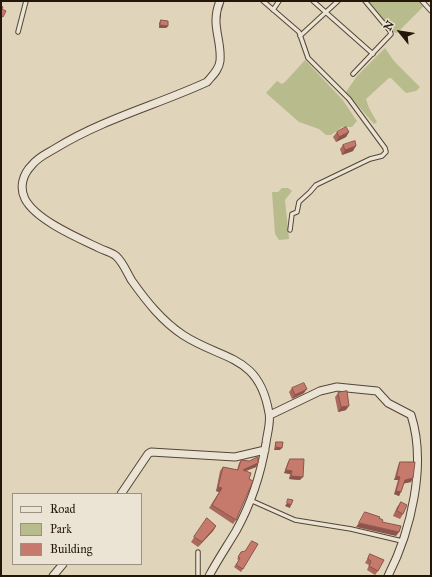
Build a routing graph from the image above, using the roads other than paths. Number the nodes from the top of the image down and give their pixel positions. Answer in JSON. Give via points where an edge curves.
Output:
{"nodes":[{"id":1,"x":26,"y":1,"type":"edge"},
{"id":2,"x":220,"y":1,"type":"edge"},
{"id":3,"x":263,"y":1,"type":"edge"},
{"id":4,"x":279,"y":1,"type":"edge"},
{"id":5,"x":313,"y":1,"type":"edge"},
{"id":6,"x":338,"y":1,"type":"edge"},
{"id":7,"x":365,"y":1,"type":"edge"},
{"id":8,"x":422,"y":1,"type":"edge"},
{"id":9,"x":273,"y":10,"type":"junction"},
{"id":10,"x":431,"y":11,"type":"edge"},
{"id":11,"x":326,"y":12,"type":"junction"},
{"id":12,"x":18,"y":32,"type":"dead end"},
{"id":13,"x":300,"y":36,"type":"junction"},
{"id":14,"x":373,"y":54,"type":"junction"},
{"id":15,"x":353,"y":74,"type":"dead end"},
{"id":16,"x":290,"y":230,"type":"dead end"},
{"id":17,"x":270,"y":415,"type":"junction"},
{"id":18,"x":265,"y":450,"type":"junction"},
{"id":19,"x":122,"y":493,"type":"edge"},
{"id":20,"x":250,"y":500,"type":"junction"},
{"id":21,"x":402,"y":541,"type":"junction"},
{"id":22,"x":198,"y":552,"type":"dead end"},
{"id":23,"x":62,"y":565,"type":"edge"},
{"id":24,"x":53,"y":576,"type":"edge"},
{"id":25,"x":198,"y":576,"type":"edge"},
{"id":26,"x":209,"y":576,"type":"edge"},
{"id":27,"x":388,"y":576,"type":"edge"}],
"edges":[{"from":1,"to":12,"type":"lane"},
{"from":2,"to":17,"type":"street","via":[[216,17],[220,62],[216,72],[207,82],[61,144],[32,164],[24,177],[22,189],[31,207],[48,221],[116,256],[154,310],[167,322],[199,345],[237,360],[246,368],[260,385]]},
{"from":3,"to":9,"type":"lane"},
{"from":4,"to":9,"type":"lane"},
{"from":5,"to":11,"type":"lane"},
{"from":6,"to":11,"type":"lane"},
{"from":7,"to":14,"type":"lane","via":[[391,34]]},
{"from":8,"to":10,"type":"lane"},
{"from":9,"to":13,"type":"lane","via":[[299,32]]},
{"from":11,"to":13,"type":"lane"},
{"from":11,"to":14,"type":"lane"},
{"from":13,"to":16,"type":"lane","via":[[308,58],[350,99],[386,152],[316,184],[299,202],[297,212],[292,214]]},
{"from":14,"to":15,"type":"lane"},
{"from":17,"to":18,"type":"street"},
{"from":17,"to":21,"type":"street","via":[[320,391],[337,387],[377,391],[388,403],[411,415],[416,432],[417,472],[410,514]]},
{"from":18,"to":19,"type":"street","via":[[235,457],[151,452]]},
{"from":18,"to":20,"type":"street"},
{"from":20,"to":21,"type":"lane","via":[[295,520]]},
{"from":20,"to":26,"type":"street","via":[[236,532]]},
{"from":21,"to":27,"type":"street"},
{"from":22,"to":25,"type":"lane"},
{"from":23,"to":24,"type":"street"}]}
